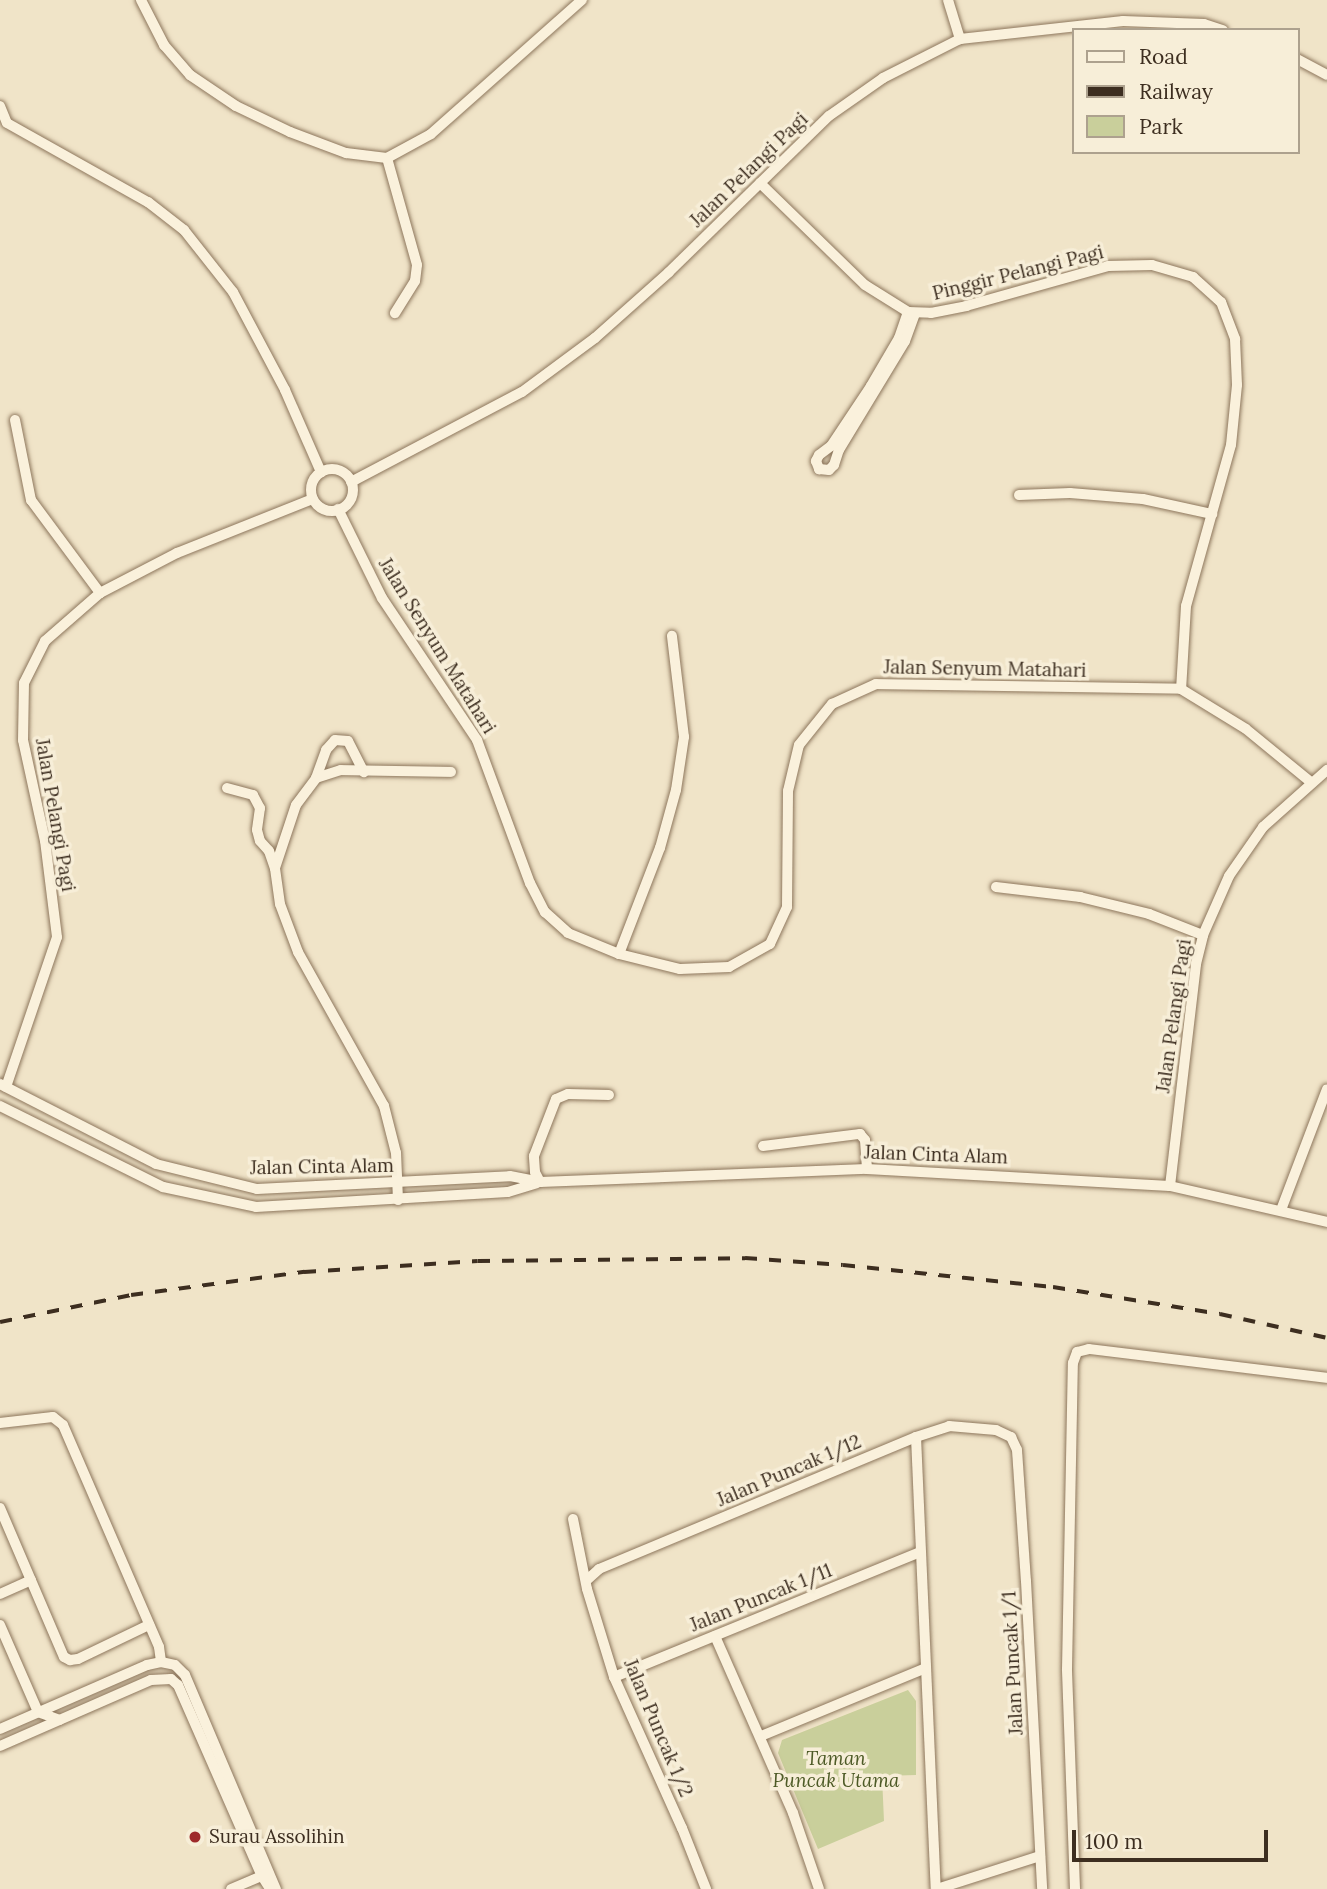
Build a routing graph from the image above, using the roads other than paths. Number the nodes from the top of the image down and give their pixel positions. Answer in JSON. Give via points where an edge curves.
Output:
{"nodes":[{"id":1,"x":141,"y":0,"type":"edge"},
{"id":2,"x":582,"y":0,"type":"edge"},
{"id":3,"x":948,"y":0,"type":"edge"},
{"id":4,"x":1217,"y":28,"type":"edge"},
{"id":5,"x":960,"y":39,"type":"junction"},
{"id":6,"x":1299,"y":60,"type":"edge"},
{"id":7,"x":1327,"y":75,"type":"edge"},
{"id":8,"x":0,"y":106,"type":"edge"},
{"id":9,"x":3,"y":126,"type":"edge"},
{"id":10,"x":387,"y":158,"type":"junction"},
{"id":11,"x":760,"y":183,"type":"junction"},
{"id":12,"x":395,"y":313,"type":"dead end"},
{"id":13,"x":911,"y":313,"type":"junction"},
{"id":14,"x":15,"y":420,"type":"dead end"},
{"id":15,"x":321,"y":472,"type":"junction"},
{"id":16,"x":351,"y":482,"type":"junction"},
{"id":17,"x":1018,"y":495,"type":"dead end"},
{"id":18,"x":313,"y":499,"type":"junction"},
{"id":19,"x":338,"y":509,"type":"junction"},
{"id":20,"x":1212,"y":514,"type":"junction"},
{"id":21,"x":100,"y":593,"type":"junction"},
{"id":22,"x":672,"y":636,"type":"dead end"},
{"id":23,"x":1181,"y":689,"type":"junction"},
{"id":24,"x":1327,"y":770,"type":"edge"},
{"id":25,"x":364,"y":772,"type":"junction"},
{"id":26,"x":451,"y":772,"type":"dead end"},
{"id":27,"x":316,"y":778,"type":"junction"},
{"id":28,"x":1312,"y":783,"type":"junction"},
{"id":29,"x":227,"y":788,"type":"dead end"},
{"id":30,"x":275,"y":868,"type":"junction"},
{"id":31,"x":996,"y":887,"type":"dead end"},
{"id":32,"x":1203,"y":935,"type":"junction"},
{"id":33,"x":619,"y":954,"type":"junction"},
{"id":34,"x":3,"y":1085,"type":"edge"},
{"id":35,"x":1327,"y":1089,"type":"edge"},
{"id":36,"x":609,"y":1095,"type":"dead end"},
{"id":37,"x":0,"y":1106,"type":"edge"},
{"id":38,"x":763,"y":1146,"type":"dead end"},
{"id":39,"x":867,"y":1169,"type":"junction"},
{"id":40,"x":540,"y":1182,"type":"junction"},
{"id":41,"x":397,"y":1183,"type":"junction"},
{"id":42,"x":1170,"y":1186,"type":"junction"},
{"id":43,"x":398,"y":1200,"type":"junction"},
{"id":44,"x":1281,"y":1210,"type":"junction"},
{"id":45,"x":1327,"y":1222,"type":"edge"},
{"id":46,"x":1327,"y":1378,"type":"edge"},
{"id":47,"x":0,"y":1423,"type":"edge"},
{"id":48,"x":916,"y":1437,"type":"junction"},
{"id":49,"x":1011,"y":1437,"type":"joint"},
{"id":50,"x":0,"y":1508,"type":"edge"},
{"id":51,"x":573,"y":1519,"type":"dead end"},
{"id":52,"x":921,"y":1552,"type":"junction"},
{"id":53,"x":588,"y":1579,"type":"junction"},
{"id":54,"x":31,"y":1580,"type":"junction"},
{"id":55,"x":0,"y":1594,"type":"edge"},
{"id":56,"x":0,"y":1625,"type":"edge"},
{"id":57,"x":149,"y":1625,"type":"junction"},
{"id":58,"x":715,"y":1636,"type":"junction"},
{"id":59,"x":161,"y":1662,"type":"junction"},
{"id":60,"x":926,"y":1668,"type":"junction"},
{"id":61,"x":614,"y":1677,"type":"junction"},
{"id":62,"x":38,"y":1712,"type":"junction"},
{"id":63,"x":60,"y":1720,"type":"junction"},
{"id":64,"x":0,"y":1729,"type":"edge"},
{"id":65,"x":25,"y":1735,"type":"junction"},
{"id":66,"x":761,"y":1736,"type":"junction"},
{"id":67,"x":0,"y":1746,"type":"edge"},
{"id":68,"x":1040,"y":1856,"type":"junction"},
{"id":69,"x":266,"y":1874,"type":"junction"},
{"id":70,"x":231,"y":1889,"type":"edge"},
{"id":71,"x":273,"y":1889,"type":"edge"},
{"id":72,"x":706,"y":1889,"type":"edge"},
{"id":73,"x":819,"y":1889,"type":"edge"},
{"id":74,"x":936,"y":1889,"type":"edge"},
{"id":75,"x":1042,"y":1889,"type":"edge"},
{"id":76,"x":1075,"y":1889,"type":"edge"}],
"edges":[{"from":1,"to":10,"type":"street","via":[[164,45],[190,75],[236,106],[346,153]]},
{"from":2,"to":10,"type":"street","via":[[431,134]]},
{"from":3,"to":5,"type":"street"},
{"from":4,"to":5,"type":"street","name":"Jalan Pelangi Pagi","via":[[1123,21]]},
{"from":5,"to":11,"type":"street","name":"Jalan Pelangi Pagi","via":[[863,90]]},
{"from":6,"to":7,"type":"street"},
{"from":8,"to":9,"type":"street"},
{"from":9,"to":15,"type":"street","via":[[148,202],[184,230],[233,292],[285,390]]},
{"from":10,"to":12,"type":"street","via":[[417,265],[415,281]]},
{"from":11,"to":13,"type":"street","via":[[865,285]]},
{"from":11,"to":16,"type":"street","name":"Jalan Pelangi Pagi","via":[[669,272],[523,392]]},
{"from":13,"to":13,"type":"street","via":[[905,341],[839,450],[834,466],[818,469],[819,455],[831,446],[871,386]]},
{"from":13,"to":20,"type":"street","name":"Pinggir Pelangi Pagi","via":[[966,306],[1108,266],[1152,265],[1193,277],[1221,302],[1235,339],[1237,385],[1231,445]]},
{"from":14,"to":21,"type":"street","via":[[31,500]]},
{"from":15,"to":16,"type":"street","via":[[342,471]]},
{"from":15,"to":18,"type":"street","via":[[313,481]]},
{"from":16,"to":19,"type":"street","via":[[352,495]]},
{"from":17,"to":20,"type":"street","via":[[1070,493],[1143,499]]},
{"from":18,"to":19,"type":"street","via":[[326,510]]},
{"from":18,"to":21,"type":"street","name":"Jalan Pelangi Pagi","via":[[177,553]]},
{"from":19,"to":33,"type":"street","name":"Jalan Senyum Matahari","via":[[382,598],[477,740],[545,912],[568,933]]},
{"from":20,"to":23,"type":"street","name":"Pinggir Pelangi Pagi","via":[[1186,606]]},
{"from":21,"to":34,"type":"street","name":"Jalan Pelangi Pagi","via":[[45,642],[24,683],[23,740],[45,841],[57,937]]},
{"from":22,"to":33,"type":"street","via":[[684,737],[676,790],[660,848]]},
{"from":23,"to":28,"type":"street","via":[[1246,729]]},
{"from":23,"to":33,"type":"street","name":"Jalan Senyum Matahari","via":[[876,684],[832,704],[799,745],[788,791],[787,907],[770,944],[729,967],[680,969]]},
{"from":24,"to":28,"type":"street","name":"Jalan Pelangi Pagi"},
{"from":25,"to":26,"type":"street"},
{"from":25,"to":27,"type":"street","via":[[341,770]]},
{"from":25,"to":27,"type":"street","via":[[348,741],[335,740]]},
{"from":27,"to":30,"type":"street","via":[[296,805]]},
{"from":28,"to":32,"type":"street","name":"Jalan Pelangi Pagi","via":[[1263,827],[1229,876]]},
{"from":29,"to":30,"type":"street","via":[[253,795],[260,808],[260,841]]},
{"from":30,"to":41,"type":"street","via":[[280,904],[299,952],[384,1106],[396,1153]]},
{"from":31,"to":32,"type":"street","via":[[1080,897],[1149,914]]},
{"from":32,"to":42,"type":"street","name":"Jalan Pelangi Pagi"},
{"from":34,"to":41,"type":"street","name":"Jalan Cinta Alam","via":[[156,1164],[237,1186],[276,1189]]},
{"from":35,"to":44,"type":"street"},
{"from":36,"to":40,"type":"street","via":[[568,1094],[555,1099],[534,1156]]},
{"from":37,"to":43,"type":"street","name":"Jalan Cinta Alam","via":[[146,1180],[211,1198],[256,1207]]},
{"from":38,"to":39,"type":"street","via":[[860,1134],[865,1140]]},
{"from":39,"to":40,"type":"street","name":"Jalan Cinta Alam"},
{"from":39,"to":42,"type":"street","name":"Jalan Cinta Alam"},
{"from":40,"to":41,"type":"street","name":"Jalan Cinta Alam","via":[[510,1176]]},
{"from":40,"to":43,"type":"street","name":"Jalan Cinta Alam","via":[[508,1192]]},
{"from":41,"to":43,"type":"street"},
{"from":42,"to":44,"type":"street","name":"Jalan Cinta Alam"},
{"from":44,"to":45,"type":"street","name":"Jalan Cinta Alam"},
{"from":46,"to":76,"type":"street","via":[[1089,1349],[1077,1352],[1073,1363],[1067,1669]]},
{"from":47,"to":57,"type":"street","via":[[59,1419]]},
{"from":48,"to":49,"type":"street","name":"Jalan Puncak 1/12","via":[[950,1426],[996,1430]]},
{"from":48,"to":52,"type":"street"},
{"from":48,"to":53,"type":"street","name":"Jalan Puncak 1/12","via":[[599,1569]]},
{"from":49,"to":68,"type":"street","name":"Jalan Puncak 1/1","via":[[1017,1450],[1026,1568]]},
{"from":50,"to":54,"type":"street"},
{"from":51,"to":53,"type":"street","name":"Jalan Puncak 1/2"},
{"from":52,"to":58,"type":"street","name":"Jalan Puncak 1/11"},
{"from":52,"to":60,"type":"street"},
{"from":53,"to":61,"type":"street","name":"Jalan Puncak 1/2","via":[[587,1589]]},
{"from":54,"to":55,"type":"street"},
{"from":54,"to":57,"type":"street","via":[[59,1647],[70,1660]]},
{"from":56,"to":62,"type":"street"},
{"from":57,"to":59,"type":"street"},
{"from":58,"to":61,"type":"street","name":"Jalan Puncak 1/11"},
{"from":58,"to":66,"type":"street"},
{"from":59,"to":62,"type":"street"},
{"from":59,"to":69,"type":"street","via":[[175,1665],[185,1675]]},
{"from":60,"to":66,"type":"street"},
{"from":60,"to":74,"type":"street"},
{"from":61,"to":72,"type":"street","name":"Jalan Puncak 1/2"},
{"from":62,"to":63,"type":"street"},
{"from":62,"to":64,"type":"street"},
{"from":62,"to":65,"type":"street"},
{"from":63,"to":65,"type":"street"},
{"from":63,"to":69,"type":"street","via":[[151,1680],[171,1679],[178,1685]]},
{"from":65,"to":67,"type":"street"},
{"from":66,"to":73,"type":"street"},
{"from":68,"to":74,"type":"street"},
{"from":68,"to":75,"type":"street","name":"Jalan Puncak 1/1"},
{"from":69,"to":70,"type":"street"},
{"from":69,"to":71,"type":"street"}]}
